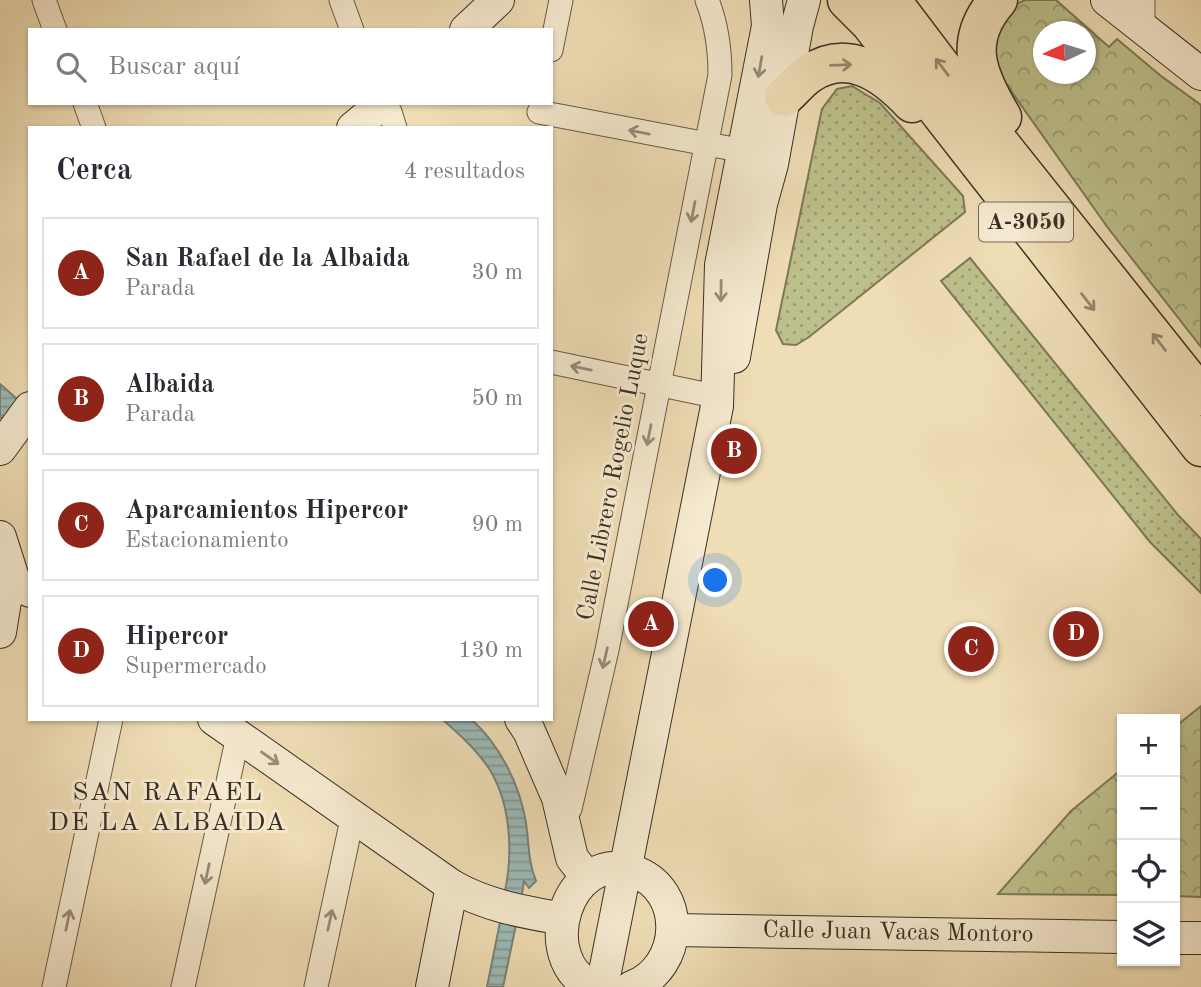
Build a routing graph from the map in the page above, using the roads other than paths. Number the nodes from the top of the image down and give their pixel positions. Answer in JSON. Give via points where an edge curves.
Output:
{"nodes":[{"id":1,"x":44,"y":0,"type":"edge"},
{"id":2,"x":341,"y":0,"type":"edge"},
{"id":3,"x":498,"y":0,"type":"edge"},
{"id":4,"x":561,"y":0,"type":"edge"},
{"id":5,"x":707,"y":0,"type":"edge"},
{"id":6,"x":766,"y":0,"type":"edge"},
{"id":7,"x":804,"y":0,"type":"edge"},
{"id":8,"x":847,"y":0,"type":"edge"},
{"id":9,"x":891,"y":0,"type":"edge"},
{"id":10,"x":998,"y":0,"type":"edge"},
{"id":11,"x":1107,"y":0,"type":"edge"},
{"id":12,"x":1143,"y":14,"type":"edge"},
{"id":13,"x":54,"y":28,"type":"edge"},
{"id":14,"x":351,"y":28,"type":"edge"},
{"id":15,"x":468,"y":28,"type":"edge"},
{"id":16,"x":553,"y":40,"type":"edge"},
{"id":17,"x":1201,"y":74,"type":"edge"},
{"id":18,"x":784,"y":97,"type":"junction"},
{"id":19,"x":86,"y":105,"type":"edge"},
{"id":20,"x":381,"y":105,"type":"edge"},
{"id":21,"x":385,"y":105,"type":"edge"},
{"id":22,"x":538,"y":114,"type":"edge"},
{"id":23,"x":93,"y":126,"type":"edge"},
{"id":24,"x":355,"y":126,"type":"edge"},
{"id":25,"x":394,"y":126,"type":"edge"},
{"id":26,"x":706,"y":145,"type":"junction"},
{"id":27,"x":744,"y":151,"type":"junction"},
{"id":28,"x":1051,"y":255,"type":"junction"},
{"id":29,"x":1111,"y":282,"type":"junction"},
{"id":30,"x":553,"y":362,"type":"edge"},
{"id":31,"x":659,"y":384,"type":"junction"},
{"id":32,"x":1201,"y":396,"type":"edge"},
{"id":33,"x":719,"y":397,"type":"junction"},
{"id":34,"x":28,"y":411,"type":"edge"},
{"id":35,"x":1201,"y":447,"type":"edge"},
{"id":36,"x":0,"y":449,"type":"edge"},
{"id":37,"x":0,"y":537,"type":"edge"},
{"id":38,"x":15,"y":585,"type":"edge"},
{"id":39,"x":0,"y":632,"type":"edge"},
{"id":40,"x":111,"y":721,"type":"edge"},
{"id":41,"x":522,"y":721,"type":"edge"},
{"id":42,"x":226,"y":727,"type":"edge"},
{"id":43,"x":561,"y":812,"type":"junction"},
{"id":44,"x":353,"y":815,"type":"junction"},
{"id":45,"x":626,"y":869,"type":"junction"},
{"id":46,"x":587,"y":877,"type":"junction"},
{"id":47,"x":452,"y":886,"type":"junction"},
{"id":48,"x":563,"y":919,"type":"junction"},
{"id":49,"x":673,"y":930,"type":"junction"},
{"id":50,"x":1117,"y":937,"type":"edge"},
{"id":51,"x":1180,"y":938,"type":"edge"},
{"id":52,"x":1201,"y":938,"type":"edge"},
{"id":53,"x":54,"y":987,"type":"edge"},
{"id":54,"x":183,"y":987,"type":"edge"},
{"id":55,"x":316,"y":987,"type":"edge"},
{"id":56,"x":432,"y":987,"type":"edge"},
{"id":57,"x":593,"y":987,"type":"edge"},
{"id":58,"x":602,"y":987,"type":"edge"},
{"id":59,"x":632,"y":987,"type":"edge"}],
"edges":[{"from":1,"to":13,"type":"street"},
{"from":2,"to":14,"type":"street"},
{"from":3,"to":15,"type":"street"},
{"from":4,"to":16,"type":"street"},
{"from":5,"to":26,"type":"street","name":"Calle Librero Rogelio Luque","via":[[720,49],[720,75]]},
{"from":6,"to":27,"type":"street","one_way":true,"via":[[768,26]]},
{"from":7,"to":18,"type":"street"},
{"from":8,"to":28,"type":"highway","number":"A-3050","via":[[870,23]]},
{"from":29,"to":9,"type":"highway","number":"A-3050","one_way":true},
{"from":10,"to":29,"type":"highway","via":[[979,31],[977,70],[1002,117]]},
{"from":11,"to":12,"type":"street"},
{"from":12,"to":17,"type":"street"},
{"from":18,"to":28,"type":"highway","one_way":true,"via":[[808,74],[824,67],[851,64],[883,76]]},
{"from":18,"to":33,"type":"street","via":[[731,373]]},
{"from":19,"to":23,"type":"street"},
{"from":20,"to":24,"type":"street"},
{"from":21,"to":25,"type":"street"},
{"from":26,"to":22,"type":"street","one_way":true},
{"from":26,"to":27,"type":"street"},
{"from":26,"to":31,"type":"street","name":"Calle Librero Rogelio Luque","one_way":true},
{"from":27,"to":33,"type":"street","one_way":true,"via":[[721,265]]},
{"from":28,"to":35,"type":"highway","number":"A-3050","one_way":true},
{"from":32,"to":29,"type":"highway","number":"A-3050","one_way":true},
{"from":31,"to":30,"type":"street","one_way":true},
{"from":31,"to":33,"type":"street"},
{"from":31,"to":43,"type":"street","name":"Calle Librero Rogelio Luque","one_way":true,"via":[[604,664],[570,809]]},
{"from":33,"to":45,"type":"street"},
{"from":34,"to":36,"type":"street"},
{"from":37,"to":38,"type":"street"},
{"from":38,"to":39,"type":"street","via":[[5,601]]},
{"from":53,"to":40,"type":"street","one_way":true},
{"from":41,"to":43,"type":"street"},
{"from":42,"to":44,"type":"street","one_way":true},
{"from":42,"to":54,"type":"street","one_way":true},
{"from":43,"to":46,"type":"street","via":[[572,858]]},
{"from":44,"to":47,"type":"street"},
{"from":55,"to":44,"type":"street","one_way":true},
{"from":45,"to":46,"type":"street","via":[[610,868]]},
{"from":45,"to":49,"type":"street","via":[[648,878],[660,891],[671,912]]},
{"from":45,"to":58,"type":"street"},
{"from":46,"to":48,"type":"street","via":[[574,892]]},
{"from":47,"to":48,"type":"street","via":[[497,906]]},
{"from":47,"to":56,"type":"street"},
{"from":48,"to":57,"type":"street","via":[[566,957],[576,975]]},
{"from":49,"to":50,"type":"street","name":"Calle Juan Vacas Montoro"},
{"from":49,"to":59,"type":"street","via":[[670,950],[660,968]]},
{"from":51,"to":52,"type":"street"}]}
